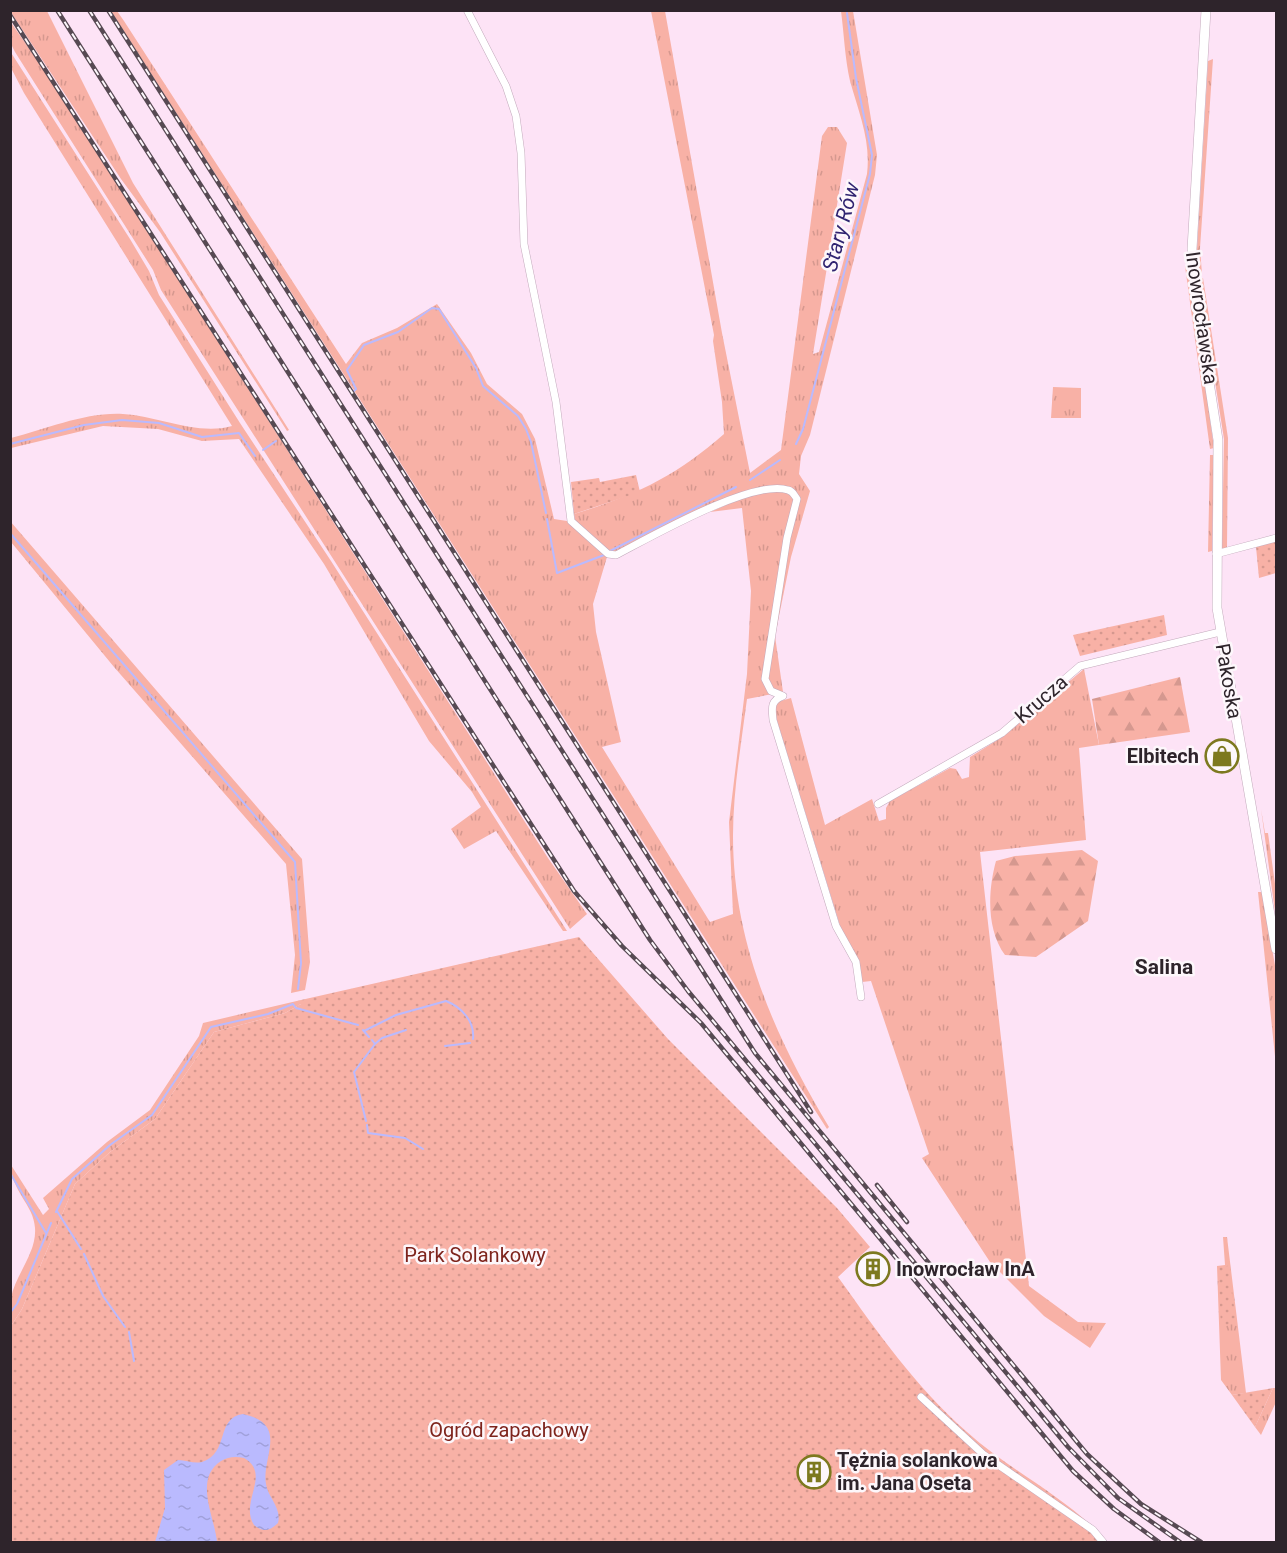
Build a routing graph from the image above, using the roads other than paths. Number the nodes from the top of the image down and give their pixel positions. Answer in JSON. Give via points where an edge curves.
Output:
{"nodes":[{"id":1,"x":467,"y":10,"type":"edge"},
{"id":2,"x":1206,"y":10,"type":"edge"},
{"id":3,"x":1276,"y":538,"type":"edge"},
{"id":4,"x":1216,"y":554,"type":"junction"},
{"id":5,"x":1220,"y":632,"type":"junction"},
{"id":6,"x":878,"y":804,"type":"dead end"},
{"id":7,"x":1276,"y":949,"type":"edge"},
{"id":8,"x":861,"y":997,"type":"dead end"},
{"id":9,"x":921,"y":1397,"type":"dead end"},
{"id":10,"x":1103,"y":1542,"type":"edge"}],
"edges":[{"from":1,"to":8,"type":"street","via":[[506,86],[516,116],[524,244],[560,425],[572,521],[608,554],[616,555],[745,494],[785,489],[797,499],[787,538],[765,679],[771,691],[783,696],[772,704],[773,720],[836,926],[856,962]]},
{"from":2,"to":4,"type":"main road","name":"Inowrocławska","via":[[1192,249],[1218,440]]},
{"from":3,"to":4,"type":"street"},
{"from":4,"to":5,"type":"main road","name":"Pakoska"},
{"from":5,"to":6,"type":"street","name":"Krucza","via":[[1080,666],[1002,733]]},
{"from":5,"to":7,"type":"main road","name":"Pakoska"},
{"from":9,"to":10,"type":"street","via":[[984,1455],[1093,1530]]}]}
